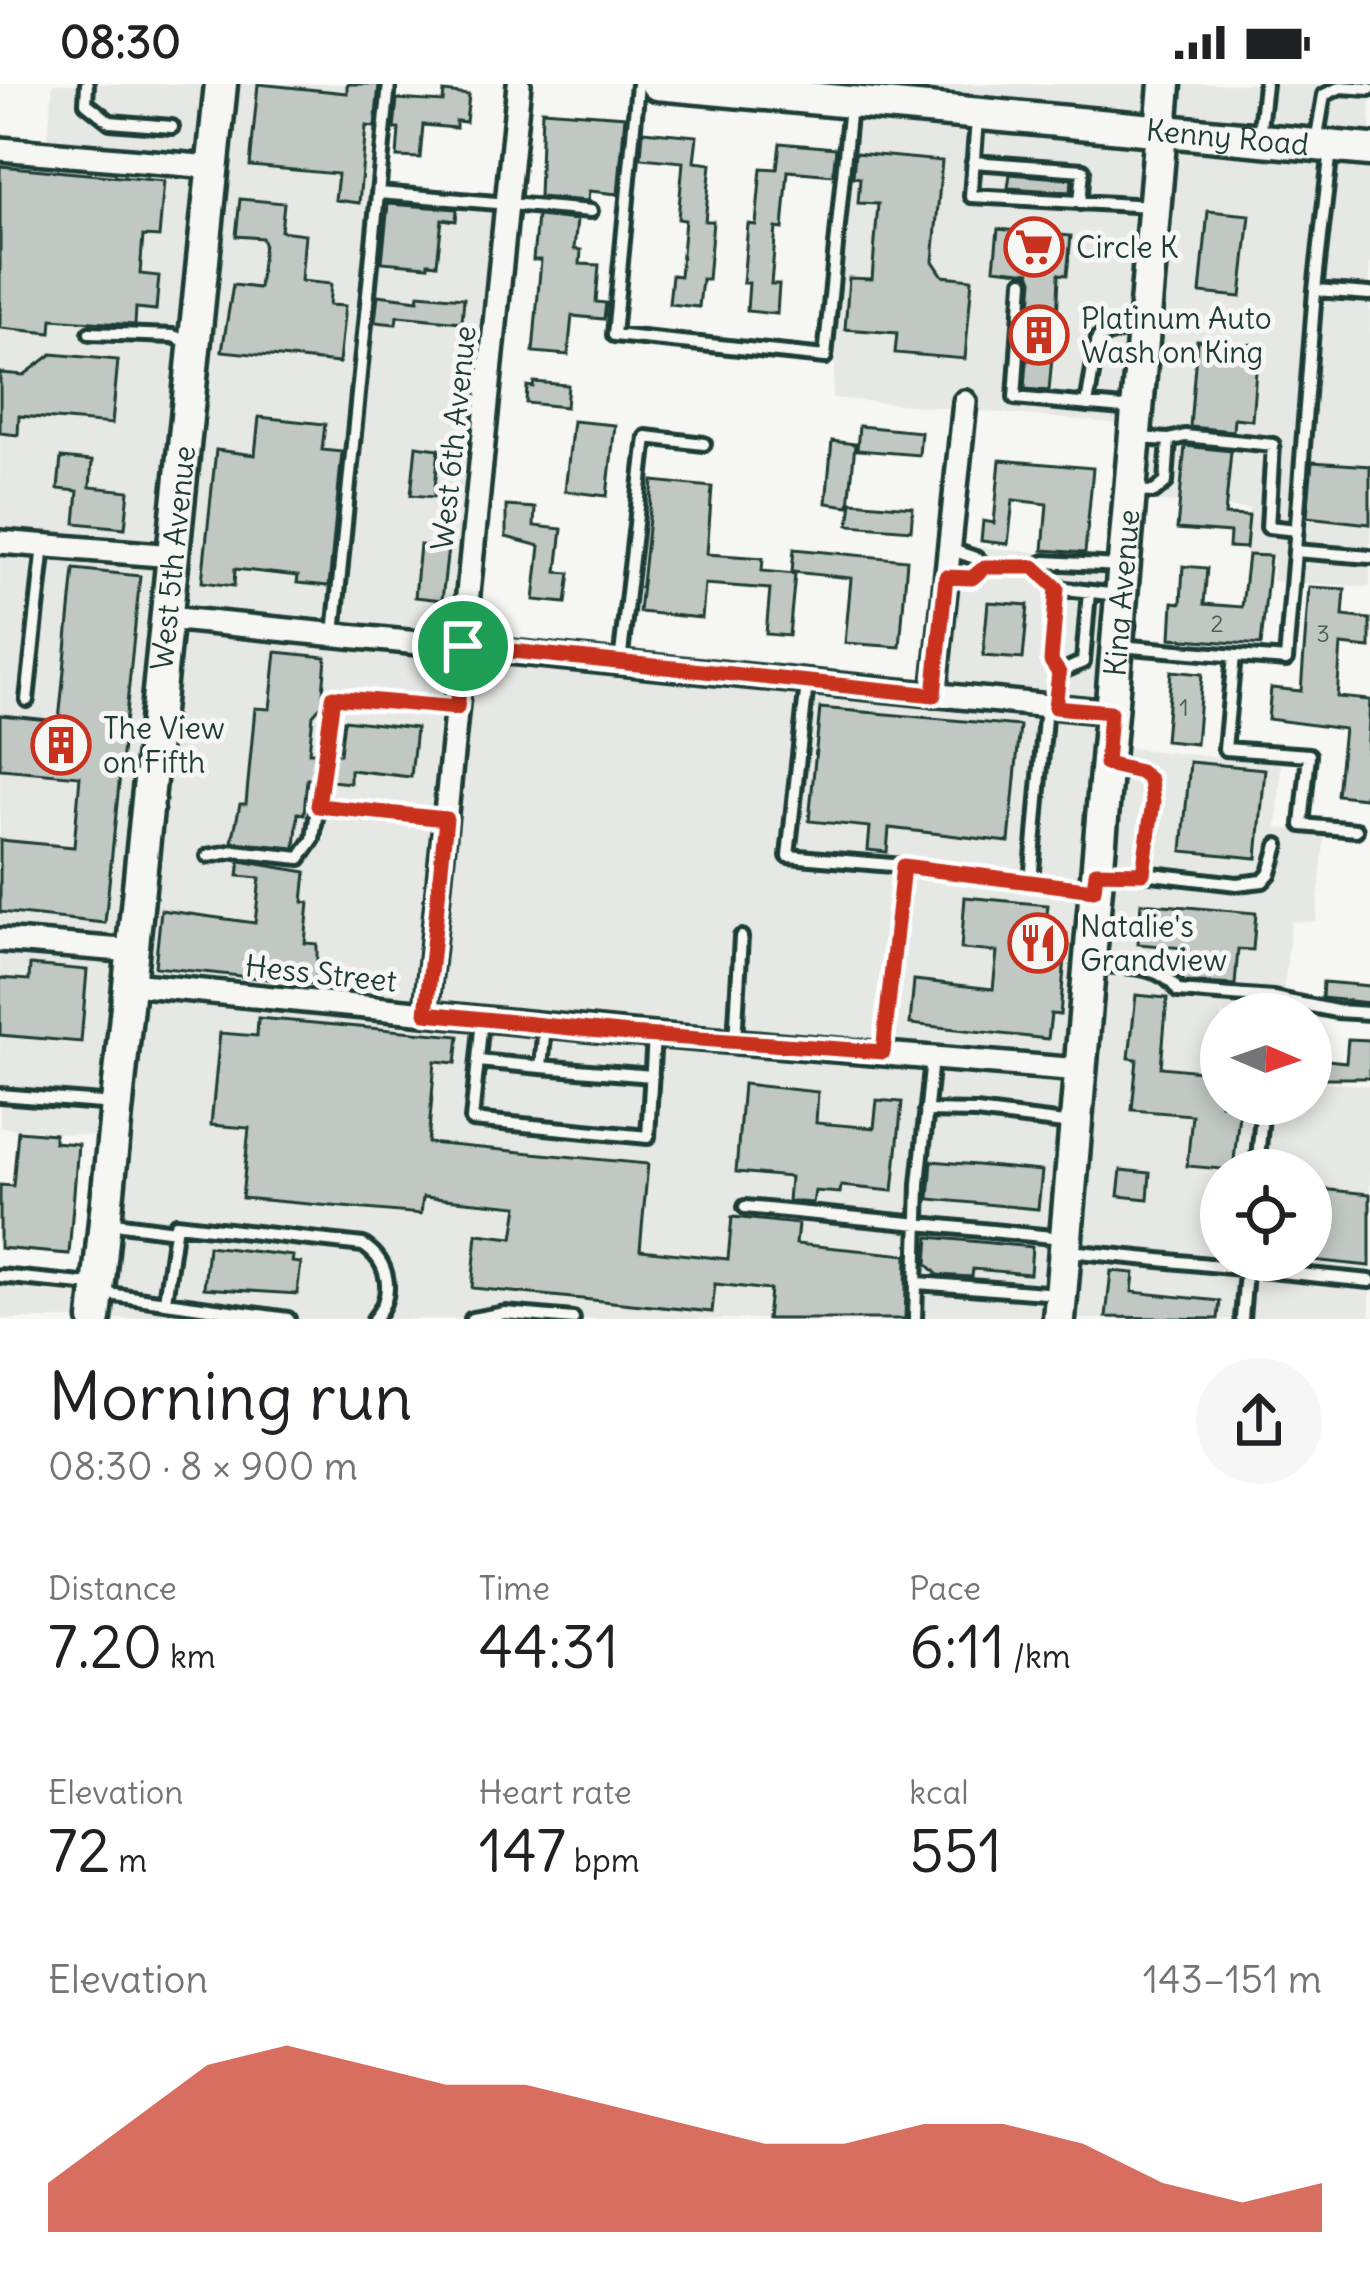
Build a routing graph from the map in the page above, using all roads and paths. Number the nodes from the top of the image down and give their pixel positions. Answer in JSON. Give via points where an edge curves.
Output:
{"nodes":[{"id":1,"x":87,"y":84,"type":"edge"},
{"id":2,"x":221,"y":84,"type":"edge"},
{"id":3,"x":389,"y":84,"type":"edge"},
{"id":4,"x":519,"y":84,"type":"edge"},
{"id":5,"x":638,"y":84,"type":"edge"},
{"id":6,"x":657,"y":84,"type":"edge"},
{"id":7,"x":1165,"y":84,"type":"edge"},
{"id":8,"x":1265,"y":84,"type":"edge"},
{"id":9,"x":1370,"y":89,"type":"edge"},
{"id":10,"x":850,"y":101,"type":"junction"},
{"id":11,"x":978,"y":113,"type":"junction"},
{"id":12,"x":172,"y":127,"type":"dead end"},
{"id":13,"x":1161,"y":131,"type":"junction"},
{"id":14,"x":1258,"y":140,"type":"junction"},
{"id":15,"x":1323,"y":146,"type":"junction"},
{"id":16,"x":0,"y":149,"type":"edge"},
{"id":17,"x":1370,"y":150,"type":"edge"},
{"id":18,"x":973,"y":162,"type":"junction"},
{"id":19,"x":211,"y":167,"type":"junction"},
{"id":20,"x":379,"y":193,"type":"junction"},
{"id":21,"x":1081,"y":203,"type":"junction"},
{"id":22,"x":506,"y":204,"type":"junction"},
{"id":23,"x":1154,"y":207,"type":"junction"},
{"id":24,"x":591,"y":211,"type":"dead end"},
{"id":25,"x":1023,"y":281,"type":"dead end"},
{"id":26,"x":1316,"y":290,"type":"junction"},
{"id":27,"x":1370,"y":294,"type":"edge"},
{"id":28,"x":1144,"y":332,"type":"junction"},
{"id":29,"x":89,"y":333,"type":"dead end"},
{"id":30,"x":194,"y":345,"type":"junction"},
{"id":31,"x":965,"y":402,"type":"dead end"},
{"id":32,"x":1088,"y":405,"type":"junction"},
{"id":33,"x":1136,"y":423,"type":"junction"},
{"id":34,"x":1169,"y":440,"type":"junction"},
{"id":35,"x":704,"y":444,"type":"dead end"},
{"id":36,"x":1130,"y":490,"type":"junction"},
{"id":37,"x":1297,"y":530,"type":"junction"},
{"id":38,"x":0,"y":542,"type":"edge"},
{"id":39,"x":44,"y":545,"type":"junction"},
{"id":40,"x":949,"y":549,"type":"junction"},
{"id":41,"x":1295,"y":551,"type":"junction"},
{"id":42,"x":173,"y":556,"type":"junction"},
{"id":43,"x":1370,"y":557,"type":"edge"},
{"id":44,"x":985,"y":567,"type":"junction"},
{"id":45,"x":1034,"y":567,"type":"junction"},
{"id":46,"x":946,"y":577,"type":"junction"},
{"id":47,"x":1122,"y":581,"type":"junction"},
{"id":48,"x":1057,"y":588,"type":"junction"},
{"id":49,"x":1089,"y":592,"type":"junction"},
{"id":50,"x":167,"y":618,"type":"junction"},
{"id":51,"x":334,"y":634,"type":"junction"},
{"id":52,"x":463,"y":646,"type":"junction"},
{"id":53,"x":1116,"y":646,"type":"junction"},
{"id":54,"x":1234,"y":656,"type":"junction"},
{"id":55,"x":620,"y":663,"type":"junction"},
{"id":56,"x":1059,"y":673,"type":"junction"},
{"id":57,"x":807,"y":682,"type":"junction"},
{"id":58,"x":934,"y":695,"type":"junction"},
{"id":59,"x":27,"y":700,"type":"dead end"},
{"id":60,"x":1051,"y":706,"type":"junction"},
{"id":61,"x":457,"y":708,"type":"junction"},
{"id":62,"x":1110,"y":712,"type":"junction"},
{"id":63,"x":1106,"y":764,"type":"junction"},
{"id":64,"x":318,"y":806,"type":"junction"},
{"id":65,"x":446,"y":819,"type":"junction"},
{"id":66,"x":1356,"y":830,"type":"dead end"},
{"id":67,"x":1278,"y":845,"type":"dead end"},
{"id":68,"x":208,"y":856,"type":"dead end"},
{"id":69,"x":903,"y":866,"type":"junction"},
{"id":70,"x":1143,"y":873,"type":"junction"},
{"id":71,"x":1095,"y":881,"type":"junction"},
{"id":72,"x":1031,"y":882,"type":"junction"},
{"id":73,"x":741,"y":937,"type":"dead end"},
{"id":74,"x":0,"y":940,"type":"edge"},
{"id":75,"x":134,"y":951,"type":"junction"},
{"id":76,"x":1088,"y":965,"type":"junction"},
{"id":77,"x":130,"y":984,"type":"junction"},
{"id":78,"x":1205,"y":993,"type":"edge"},
{"id":79,"x":1332,"y":1010,"type":"edge"},
{"id":80,"x":426,"y":1013,"type":"junction"},
{"id":81,"x":1370,"y":1013,"type":"edge"},
{"id":82,"x":482,"y":1019,"type":"junction"},
{"id":83,"x":545,"y":1026,"type":"junction"},
{"id":84,"x":654,"y":1035,"type":"junction"},
{"id":85,"x":735,"y":1041,"type":"junction"},
{"id":86,"x":883,"y":1052,"type":"junction"},
{"id":87,"x":932,"y":1056,"type":"junction"},
{"id":88,"x":478,"y":1061,"type":"junction"},
{"id":89,"x":541,"y":1067,"type":"junction"},
{"id":90,"x":1080,"y":1070,"type":"junction"},
{"id":91,"x":652,"y":1076,"type":"junction"},
{"id":92,"x":0,"y":1095,"type":"edge"},
{"id":93,"x":117,"y":1105,"type":"junction"},
{"id":94,"x":926,"y":1111,"type":"junction"},
{"id":95,"x":1076,"y":1124,"type":"junction"},
{"id":96,"x":745,"y":1207,"type":"dead end"},
{"id":97,"x":105,"y":1222,"type":"junction"},
{"id":98,"x":920,"y":1225,"type":"junction"},
{"id":99,"x":175,"y":1231,"type":"junction"},
{"id":100,"x":1066,"y":1245,"type":"junction"},
{"id":101,"x":1200,"y":1259,"type":"edge"},
{"id":102,"x":0,"y":1276,"type":"edge"},
{"id":103,"x":1332,"y":1276,"type":"edge"},
{"id":104,"x":1245,"y":1281,"type":"edge"},
{"id":105,"x":1370,"y":1281,"type":"edge"},
{"id":106,"x":918,"y":1283,"type":"junction"},
{"id":107,"x":97,"y":1299,"type":"edge"},
{"id":108,"x":165,"y":1301,"type":"junction"},
{"id":109,"x":1060,"y":1307,"type":"edge"},
{"id":110,"x":288,"y":1319,"type":"edge"},
{"id":111,"x":374,"y":1319,"type":"edge"},
{"id":112,"x":472,"y":1319,"type":"edge"},
{"id":113,"x":573,"y":1319,"type":"edge"},
{"id":114,"x":915,"y":1319,"type":"edge"},
{"id":115,"x":1242,"y":1319,"type":"edge"}],
"edges":[{"from":1,"to":12,"type":"lane","via":[[86,104],[110,122]]},
{"from":2,"to":19,"type":"street","name":"West 5th Avenue"},
{"from":3,"to":20,"type":"lane"},
{"from":4,"to":22,"type":"street","name":"West 6th Avenue"},
{"from":5,"to":10,"type":"lane","via":[[614,335],[825,356]]},
{"from":6,"to":10,"type":"street","name":"Kenny Road"},
{"from":7,"to":13,"type":"street","name":"King Avenue"},
{"from":8,"to":14,"type":"lane"},
{"from":9,"to":15,"type":"lane","via":[[1324,95]]},
{"from":10,"to":11,"type":"street","name":"Kenny Road"},
{"from":11,"to":13,"type":"street","name":"Kenny Road"},
{"from":11,"to":18,"type":"lane"},
{"from":13,"to":14,"type":"street","name":"Kenny Road"},
{"from":13,"to":23,"type":"street","name":"King Avenue"},
{"from":14,"to":15,"type":"street","name":"Kenny Road"},
{"from":15,"to":17,"type":"street","name":"Kenny Road"},
{"from":15,"to":26,"type":"lane"},
{"from":16,"to":19,"type":"street"},
{"from":18,"to":21,"type":"lane","via":[[1083,170]]},
{"from":18,"to":21,"type":"lane","via":[[971,196]]},
{"from":19,"to":30,"type":"street","name":"West 5th Avenue"},
{"from":20,"to":22,"type":"lane"},
{"from":20,"to":51,"type":"lane"},
{"from":21,"to":23,"type":"lane"},
{"from":22,"to":24,"type":"lane"},
{"from":22,"to":52,"type":"street","name":"West 6th Avenue"},
{"from":23,"to":28,"type":"street","name":"King Avenue"},
{"from":25,"to":32,"type":"lane","via":[[1016,398]]},
{"from":26,"to":27,"type":"lane"},
{"from":26,"to":37,"type":"lane"},
{"from":28,"to":32,"type":"lane","via":[[1098,338]]},
{"from":28,"to":33,"type":"street","name":"King Avenue"},
{"from":29,"to":30,"type":"lane","via":[[173,336]]},
{"from":30,"to":42,"type":"street","name":"West 5th Avenue"},
{"from":31,"to":40,"type":"street"},
{"from":32,"to":33,"type":"lane"},
{"from":33,"to":34,"type":"lane"},
{"from":33,"to":36,"type":"street","name":"King Avenue"},
{"from":34,"to":36,"type":"lane","via":[[1166,482],[1154,492]]},
{"from":34,"to":37,"type":"lane","via":[[1273,445],[1268,527]]},
{"from":35,"to":55,"type":"lane","via":[[646,437]]},
{"from":36,"to":47,"type":"street","name":"King Avenue"},
{"from":37,"to":41,"type":"lane"},
{"from":38,"to":39,"type":"street"},
{"from":39,"to":42,"type":"street"},
{"from":39,"to":59,"type":"lane"},
{"from":40,"to":44,"type":"lane"},
{"from":40,"to":46,"type":"street"},
{"from":41,"to":43,"type":"lane"},
{"from":41,"to":54,"type":"lane","via":[[1286,661]]},
{"from":42,"to":50,"type":"street","name":"West 5th Avenue"},
{"from":44,"to":45,"type":"lane"},
{"from":44,"to":46,"type":"lane","via":[[972,578]]},
{"from":45,"to":47,"type":"lane","via":[[1045,562]]},
{"from":45,"to":48,"type":"lane"},
{"from":46,"to":58,"type":"street"},
{"from":47,"to":49,"type":"lane"},
{"from":47,"to":53,"type":"street","name":"King Avenue"},
{"from":48,"to":49,"type":"lane"},
{"from":48,"to":56,"type":"lane","via":[[1051,661]]},
{"from":49,"to":56,"type":"lane","via":[[1083,662]]},
{"from":50,"to":51,"type":"street"},
{"from":50,"to":75,"type":"street","name":"West 5th Avenue"},
{"from":51,"to":52,"type":"street"},
{"from":52,"to":55,"type":"street"},
{"from":52,"to":61,"type":"street","name":"West 6th Avenue"},
{"from":53,"to":54,"type":"lane"},
{"from":53,"to":62,"type":"street","name":"King Avenue"},
{"from":54,"to":66,"type":"lane","via":[[1225,748],[1309,755],[1302,825]]},
{"from":55,"to":57,"type":"street"},
{"from":56,"to":60,"type":"lane"},
{"from":57,"to":58,"type":"street"},
{"from":57,"to":69,"type":"lane","via":[[788,856]]},
{"from":58,"to":60,"type":"street"},
{"from":60,"to":62,"type":"street"},
{"from":60,"to":72,"type":"lane"},
{"from":61,"to":64,"type":"lane","via":[[333,697]]},
{"from":61,"to":65,"type":"street","name":"West 6th Avenue"},
{"from":62,"to":63,"type":"street","name":"King Avenue"},
{"from":63,"to":70,"type":"lane","via":[[1150,780]]},
{"from":63,"to":71,"type":"street","name":"King Avenue"},
{"from":64,"to":65,"type":"lane"},
{"from":64,"to":68,"type":"lane","via":[[313,839],[300,858]]},
{"from":65,"to":80,"type":"street","name":"West 6th Avenue"},
{"from":67,"to":70,"type":"lane","via":[[1263,881]]},
{"from":69,"to":72,"type":"lane"},
{"from":69,"to":86,"type":"lane"},
{"from":70,"to":71,"type":"lane"},
{"from":71,"to":72,"type":"lane"},
{"from":71,"to":76,"type":"street","name":"King Avenue"},
{"from":73,"to":85,"type":"lane"},
{"from":74,"to":75,"type":"street"},
{"from":75,"to":77,"type":"street","name":"West 5th Avenue"},
{"from":76,"to":78,"type":"lane","via":[[1158,971],[1178,991]]},
{"from":76,"to":90,"type":"street","name":"King Avenue"},
{"from":77,"to":80,"type":"street","name":"Hess Street"},
{"from":77,"to":93,"type":"street","name":"West 5th Avenue"},
{"from":79,"to":81,"type":"lane"},
{"from":80,"to":82,"type":"street","name":"Hess Street"},
{"from":82,"to":83,"type":"street","name":"Hess Street"},
{"from":82,"to":88,"type":"lane"},
{"from":83,"to":84,"type":"street","name":"Hess Street"},
{"from":83,"to":89,"type":"lane"},
{"from":84,"to":85,"type":"street","name":"Hess Street"},
{"from":84,"to":91,"type":"lane"},
{"from":85,"to":86,"type":"street","name":"Hess Street"},
{"from":86,"to":87,"type":"street","name":"Hess Street"},
{"from":87,"to":90,"type":"street","name":"Hess Street"},
{"from":87,"to":94,"type":"lane"},
{"from":88,"to":89,"type":"lane"},
{"from":88,"to":91,"type":"lane","via":[[472,1120],[648,1137]]},
{"from":89,"to":91,"type":"lane"},
{"from":90,"to":95,"type":"street","name":"King Avenue"},
{"from":92,"to":93,"type":"lane"},
{"from":93,"to":97,"type":"street","name":"West 5th Avenue"},
{"from":94,"to":95,"type":"lane"},
{"from":94,"to":98,"type":"lane"},
{"from":95,"to":100,"type":"street","name":"King Avenue"},
{"from":96,"to":98,"type":"lane"},
{"from":97,"to":99,"type":"lane"},
{"from":97,"to":107,"type":"street","name":"West 5th Avenue"},
{"from":98,"to":100,"type":"lane"},
{"from":98,"to":106,"type":"lane"},
{"from":99,"to":108,"type":"lane"},
{"from":99,"to":111,"type":"lane","via":[[176,1224],[369,1248],[388,1296]]},
{"from":100,"to":101,"type":"lane"},
{"from":100,"to":109,"type":"street","name":"King Avenue"},
{"from":102,"to":107,"type":"lane"},
{"from":103,"to":105,"type":"lane"},
{"from":104,"to":115,"type":"lane"},
{"from":106,"to":109,"type":"lane"},
{"from":106,"to":114,"type":"lane"},
{"from":107,"to":108,"type":"lane"},
{"from":108,"to":110,"type":"lane"},
{"from":112,"to":113,"type":"lane"}]}
